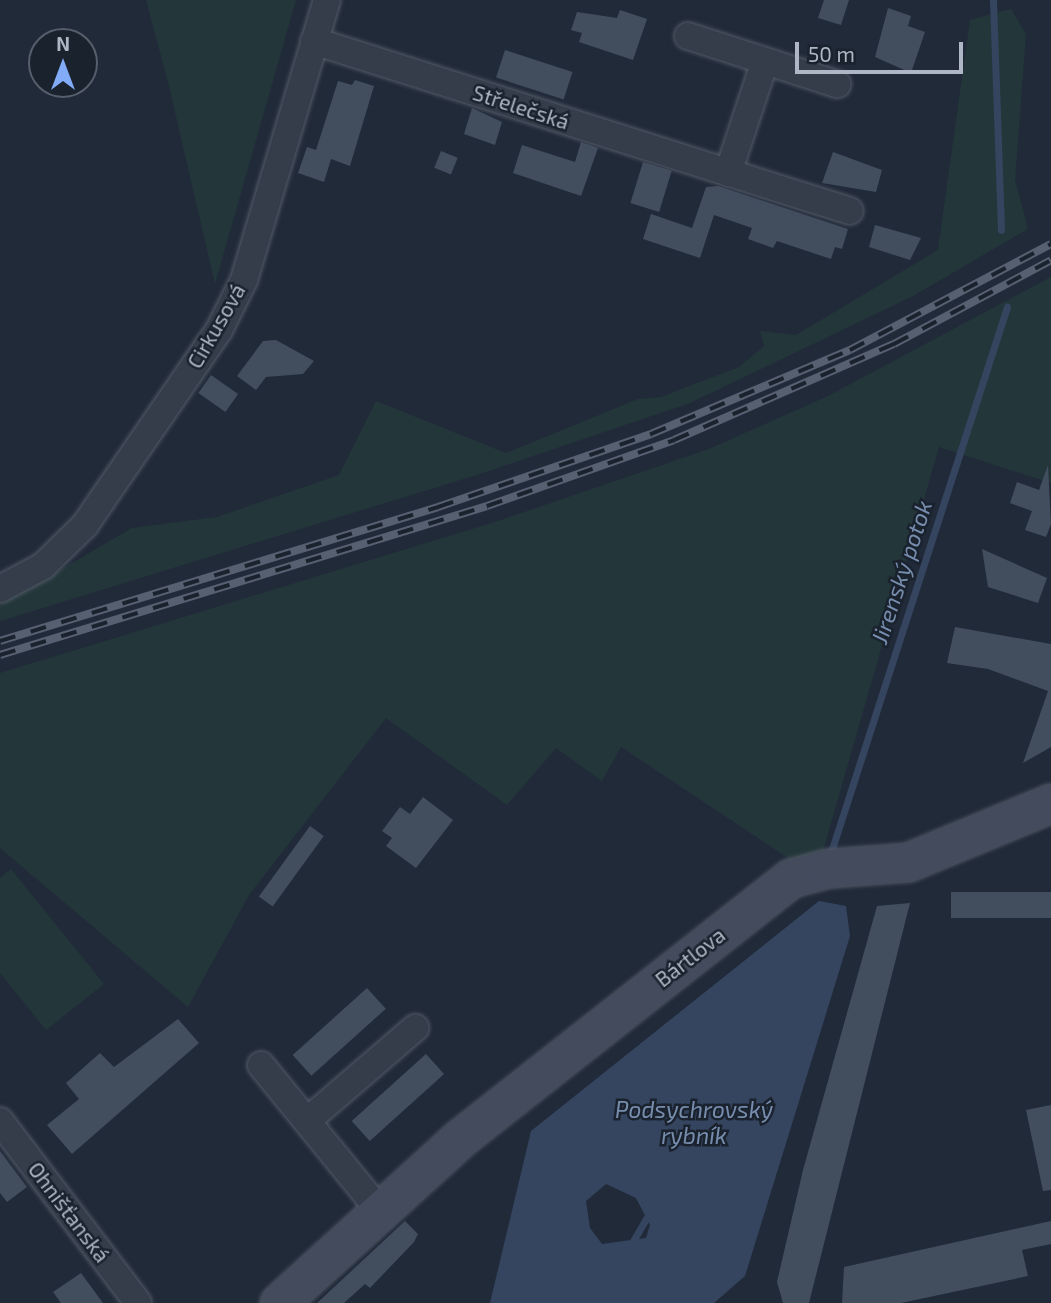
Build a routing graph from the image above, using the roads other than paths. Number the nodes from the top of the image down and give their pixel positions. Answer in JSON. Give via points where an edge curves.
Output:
{"nodes":[{"id":1,"x":327,"y":0,"type":"edge"},
{"id":2,"x":688,"y":36,"type":"dead end"},
{"id":3,"x":314,"y":41,"type":"junction"},
{"id":4,"x":765,"y":61,"type":"junction"},
{"id":5,"x":837,"y":84,"type":"dead end"},
{"id":6,"x":728,"y":173,"type":"junction"},
{"id":7,"x":850,"y":211,"type":"dead end"},
{"id":8,"x":0,"y":589,"type":"edge"},
{"id":9,"x":1051,"y":803,"type":"edge"},
{"id":10,"x":415,"y":1028,"type":"dead end"},
{"id":11,"x":261,"y":1065,"type":"dead end"},
{"id":12,"x":0,"y":1121,"type":"edge"},
{"id":13,"x":307,"y":1121,"type":"junction"},
{"id":14,"x":380,"y":1211,"type":"junction"},
{"id":15,"x":138,"y":1303,"type":"edge"},
{"id":16,"x":279,"y":1303,"type":"edge"}],
"edges":[{"from":1,"to":3,"type":"street","name":"Cirkusová"},
{"from":2,"to":4,"type":"street"},
{"from":3,"to":6,"type":"street","name":"Střelečská"},
{"from":3,"to":8,"type":"street","name":"Cirkusová","via":[[244,280],[219,330],[85,525],[43,566]]},
{"from":4,"to":5,"type":"street"},
{"from":4,"to":6,"type":"street"},
{"from":6,"to":7,"type":"street","name":"Střelečská"},
{"from":9,"to":14,"type":"street","name":"Bártlova","via":[[908,862],[829,867],[791,878],[459,1139]]},
{"from":10,"to":13,"type":"street"},
{"from":11,"to":13,"type":"street"},
{"from":12,"to":15,"type":"street","name":"Ohnišťanská"},
{"from":13,"to":14,"type":"street"},
{"from":14,"to":16,"type":"street","name":"Bártlova"}]}
